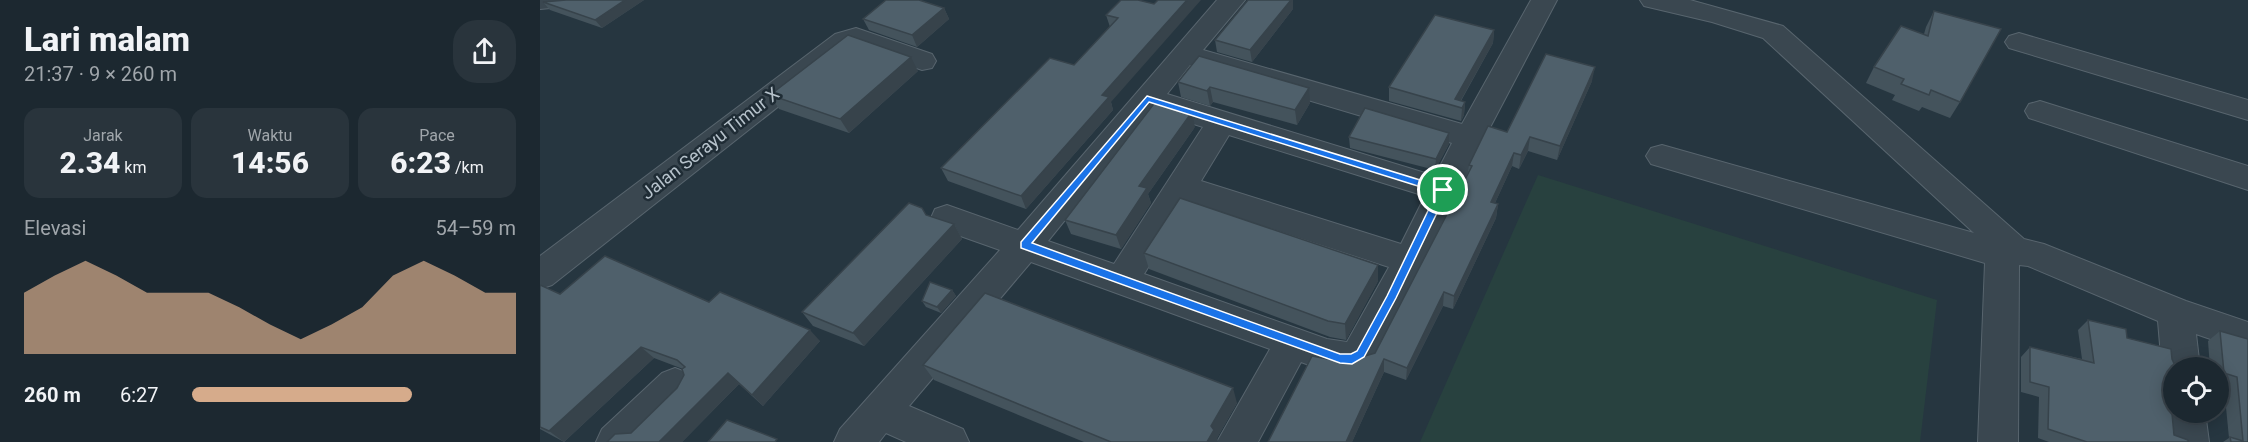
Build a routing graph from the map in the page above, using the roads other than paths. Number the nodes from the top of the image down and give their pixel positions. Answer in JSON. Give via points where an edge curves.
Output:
{"nodes":[{"id":1,"x":564,"y":0,"type":"edge"},
{"id":2,"x":1232,"y":0,"type":"edge"},
{"id":3,"x":1544,"y":0,"type":"edge"},
{"id":4,"x":1653,"y":0,"type":"edge"},
{"id":5,"x":540,"y":2,"type":"edge"},
{"id":6,"x":2019,"y":42,"type":"dead end"},
{"id":7,"x":1184,"y":54,"type":"junction"},
{"id":8,"x":922,"y":61,"type":"dead end"},
{"id":9,"x":1147,"y":99,"type":"junction"},
{"id":10,"x":2248,"y":110,"type":"edge"},
{"id":11,"x":2040,"y":111,"type":"dead end"},
{"id":12,"x":1222,"y":122,"type":"junction"},
{"id":13,"x":1470,"y":137,"type":"junction"},
{"id":14,"x":1662,"y":156,"type":"dead end"},
{"id":15,"x":2248,"y":178,"type":"edge"},
{"id":16,"x":1180,"y":187,"type":"junction"},
{"id":17,"x":1443,"y":190,"type":"junction"},
{"id":18,"x":947,"y":218,"type":"dead end"},
{"id":19,"x":1025,"y":245,"type":"junction"},
{"id":20,"x":2007,"y":258,"type":"junction"},
{"id":21,"x":1408,"y":260,"type":"junction"},
{"id":22,"x":540,"y":275,"type":"edge"},
{"id":23,"x":1123,"y":279,"type":"junction"},
{"id":24,"x":2175,"y":312,"type":"junction"},
{"id":25,"x":2248,"y":337,"type":"edge"},
{"id":26,"x":1293,"y":342,"type":"junction"},
{"id":27,"x":2180,"y":357,"type":"edge"},
{"id":28,"x":675,"y":385,"type":"dead end"},
{"id":29,"x":880,"y":412,"type":"junction"},
{"id":30,"x":2187,"y":423,"type":"edge"},
{"id":31,"x":616,"y":442,"type":"edge"},
{"id":32,"x":854,"y":442,"type":"edge"},
{"id":33,"x":949,"y":442,"type":"edge"},
{"id":34,"x":1237,"y":442,"type":"edge"},
{"id":35,"x":1998,"y":442,"type":"edge"},
{"id":36,"x":2189,"y":442,"type":"edge"}],
"edges":[{"from":1,"to":5,"type":"street"},
{"from":2,"to":7,"type":"street"},
{"from":3,"to":13,"type":"street"},
{"from":4,"to":20,"type":"street","via":[[1773,32]]},
{"from":6,"to":10,"type":"street"},
{"from":7,"to":9,"type":"street"},
{"from":7,"to":13,"type":"street"},
{"from":8,"to":22,"type":"street","name":"Jalan Serayu Timur X","via":[[856,37],[844,40]]},
{"from":9,"to":12,"type":"street"},
{"from":9,"to":19,"type":"street"},
{"from":11,"to":15,"type":"street"},
{"from":12,"to":16,"type":"street"},
{"from":12,"to":17,"type":"street"},
{"from":13,"to":17,"type":"street"},
{"from":14,"to":20,"type":"street"},
{"from":16,"to":21,"type":"street"},
{"from":16,"to":23,"type":"street"},
{"from":17,"to":21,"type":"street"},
{"from":18,"to":19,"type":"street"},
{"from":19,"to":23,"type":"street"},
{"from":19,"to":29,"type":"street"},
{"from":20,"to":24,"type":"street","via":[[2032,254]]},
{"from":20,"to":35,"type":"street"},
{"from":21,"to":26,"type":"street","via":[[1360,354],[1352,359],[1340,358]]},
{"from":23,"to":26,"type":"street"},
{"from":24,"to":25,"type":"street"},
{"from":24,"to":27,"type":"street"},
{"from":26,"to":34,"type":"street"},
{"from":28,"to":31,"type":"street"},
{"from":29,"to":32,"type":"street"},
{"from":29,"to":33,"type":"street"},
{"from":30,"to":36,"type":"street"}]}
